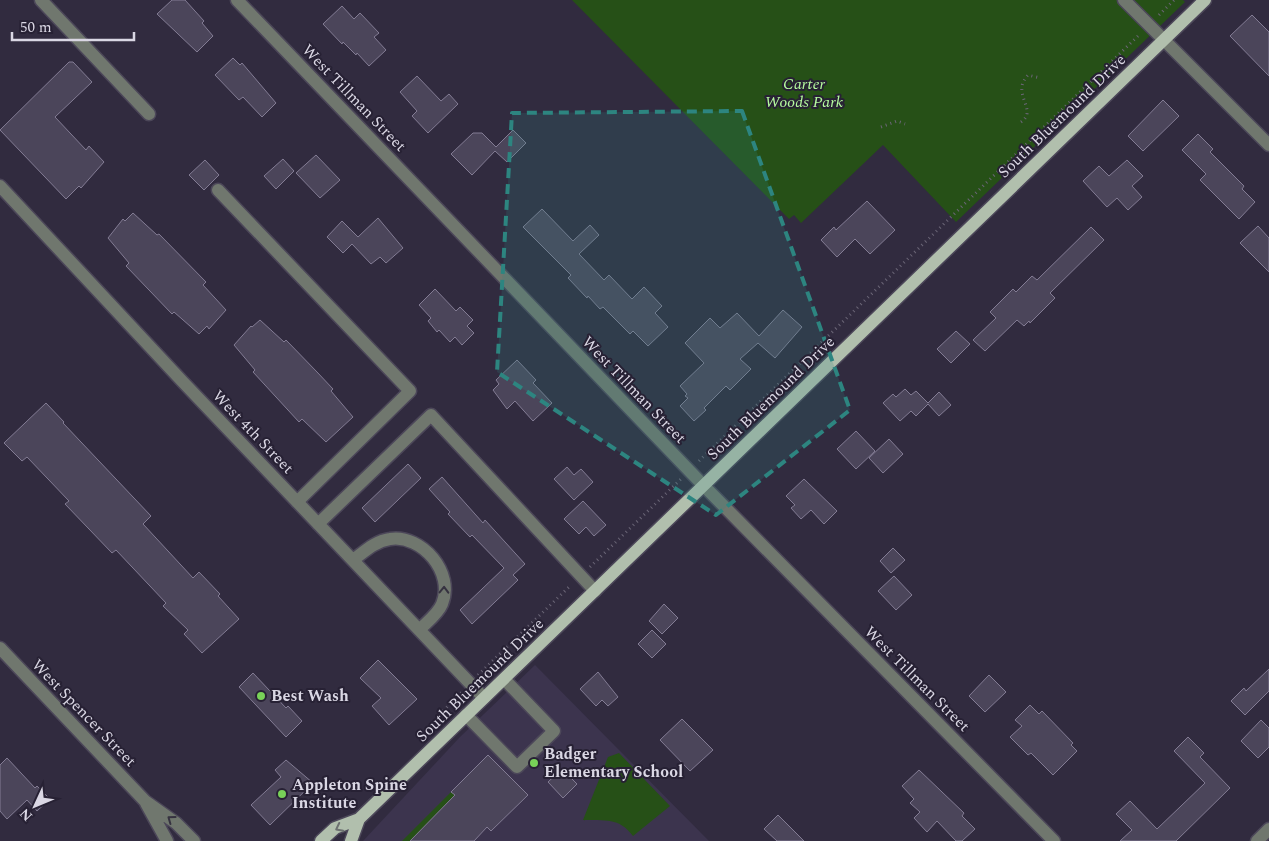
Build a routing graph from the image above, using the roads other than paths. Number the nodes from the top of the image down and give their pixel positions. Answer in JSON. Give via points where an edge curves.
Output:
{"nodes":[{"id":1,"x":41,"y":0,"type":"edge"},
{"id":2,"x":237,"y":0,"type":"edge"},
{"id":3,"x":1124,"y":0,"type":"edge"},
{"id":4,"x":1205,"y":0,"type":"edge"},
{"id":5,"x":1164,"y":39,"type":"junction"},
{"id":6,"x":148,"y":114,"type":"dead end"},
{"id":7,"x":1269,"y":145,"type":"edge"},
{"id":8,"x":0,"y":186,"type":"edge"},
{"id":9,"x":218,"y":190,"type":"dead end"},
{"id":10,"x":704,"y":486,"type":"junction"},
{"id":11,"x":297,"y":502,"type":"junction"},
{"id":12,"x":318,"y":524,"type":"junction"},
{"id":13,"x":353,"y":560,"type":"junction"},
{"id":14,"x":595,"y":591,"type":"junction"},
{"id":15,"x":419,"y":630,"type":"junction"},
{"id":16,"x":0,"y":648,"type":"edge"},
{"id":17,"x":504,"y":679,"type":"junction"},
{"id":18,"x":484,"y":698,"type":"junction"},
{"id":19,"x":466,"y":715,"type":"junction"},
{"id":20,"x":145,"y":801,"type":"junction"},
{"id":21,"x":359,"y":819,"type":"junction"},
{"id":22,"x":1269,"y":829,"type":"edge"},
{"id":23,"x":167,"y":841,"type":"edge"},
{"id":24,"x":194,"y":841,"type":"edge"},
{"id":25,"x":321,"y":841,"type":"edge"},
{"id":26,"x":351,"y":841,"type":"edge"},
{"id":27,"x":1054,"y":841,"type":"edge"},
{"id":28,"x":1257,"y":841,"type":"edge"}],
"edges":[{"from":1,"to":6,"type":"street"},
{"from":2,"to":10,"type":"street","name":"West Tillman Street"},
{"from":3,"to":5,"type":"street"},
{"from":4,"to":5,"type":"main road","name":"South Bluemound Drive"},
{"from":5,"to":7,"type":"street"},
{"from":5,"to":10,"type":"main road","name":"South Bluemound Drive"},
{"from":8,"to":11,"type":"street","name":"West 4th Street"},
{"from":9,"to":11,"type":"street","via":[[410,391]]},
{"from":10,"to":14,"type":"main road","name":"South Bluemound Drive"},
{"from":10,"to":27,"type":"street","name":"West Tillman Street"},
{"from":11,"to":12,"type":"street","name":"West 4th Street"},
{"from":12,"to":13,"type":"street","name":"West 4th Street"},
{"from":12,"to":14,"type":"street","via":[[431,415]]},
{"from":13,"to":15,"type":"street","name":"West 4th Street"},
{"from":15,"to":13,"type":"street","one_way":true,"via":[[439,609],[444,598],[442,572],[432,557],[410,541],[391,538],[375,544]]},
{"from":14,"to":17,"type":"main road","name":"South Bluemound Drive"},
{"from":15,"to":18,"type":"street","name":"West 4th Street"},
{"from":16,"to":20,"type":"street","name":"West Spencer Street"},
{"from":17,"to":18,"type":"main road","name":"South Bluemound Drive"},
{"from":17,"to":19,"type":"street","via":[[554,732],[524,761],[517,767]]},
{"from":18,"to":19,"type":"main road","name":"South Bluemound Drive"},
{"from":19,"to":21,"type":"main road","name":"South Bluemound Drive"},
{"from":20,"to":23,"type":"street","name":"West Spencer Street"},
{"from":24,"to":20,"type":"street","name":"West Spencer Street","one_way":true,"via":[[176,823]]},
{"from":21,"to":25,"type":"main road","name":"South Bluemound Drive","one_way":true,"via":[[335,828]]},
{"from":21,"to":26,"type":"main road","name":"South Bluemound Drive"},
{"from":22,"to":28,"type":"street"}]}
